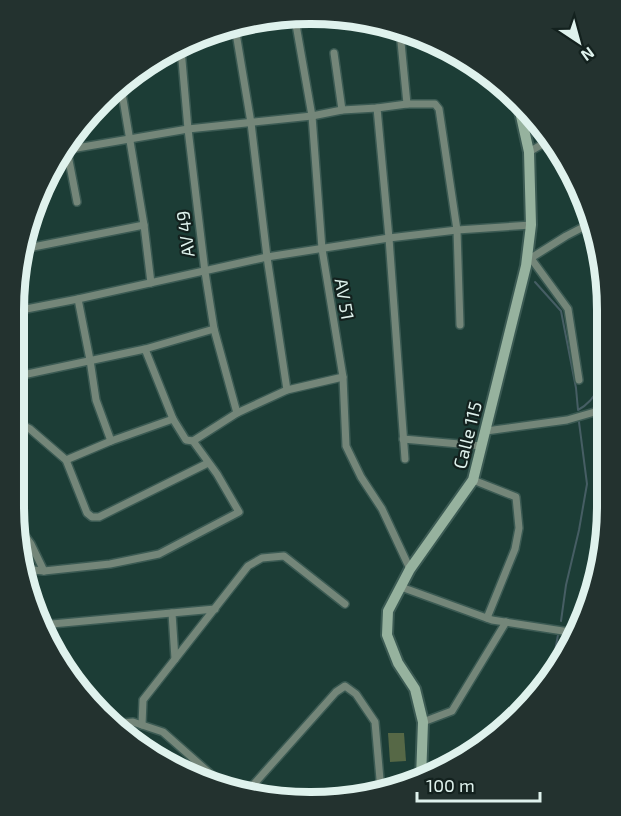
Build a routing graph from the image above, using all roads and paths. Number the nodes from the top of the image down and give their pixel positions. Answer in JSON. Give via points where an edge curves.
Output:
{"nodes":[{"id":1,"x":296,"y":25,"type":"edge"},
{"id":2,"x":236,"y":34,"type":"edge"},
{"id":3,"x":401,"y":38,"type":"edge"},
{"id":4,"x":334,"y":52,"type":"dead end"},
{"id":5,"x":182,"y":55,"type":"edge"},
{"id":6,"x":122,"y":95,"type":"edge"},
{"id":7,"x":407,"y":104,"type":"junction"},
{"id":8,"x":376,"y":108,"type":"junction"},
{"id":9,"x":342,"y":110,"type":"junction"},
{"id":10,"x":312,"y":116,"type":"junction"},
{"id":11,"x":521,"y":117,"type":"edge"},
{"id":12,"x":251,"y":123,"type":"junction"},
{"id":13,"x":188,"y":129,"type":"junction"},
{"id":14,"x":129,"y":139,"type":"junction"},
{"id":15,"x":543,"y":143,"type":"edge"},
{"id":16,"x":74,"y":149,"type":"edge"},
{"id":17,"x":529,"y":152,"type":"junction"},
{"id":18,"x":68,"y":158,"type":"edge"},
{"id":19,"x":77,"y":202,"type":"dead end"},
{"id":20,"x":144,"y":225,"type":"junction"},
{"id":21,"x":531,"y":225,"type":"junction"},
{"id":22,"x":584,"y":226,"type":"edge"},
{"id":23,"x":457,"y":230,"type":"junction"},
{"id":24,"x":389,"y":238,"type":"junction"},
{"id":25,"x":32,"y":247,"type":"edge"},
{"id":26,"x":322,"y":249,"type":"junction"},
{"id":27,"x":529,"y":256,"type":"junction"},
{"id":28,"x":267,"y":257,"type":"junction"},
{"id":29,"x":205,"y":272,"type":"junction"},
{"id":30,"x":151,"y":283,"type":"junction"},
{"id":31,"x":78,"y":299,"type":"junction"},
{"id":32,"x":24,"y":309,"type":"edge"},
{"id":33,"x":460,"y":325,"type":"dead end"},
{"id":34,"x":214,"y":328,"type":"junction"},
{"id":35,"x":145,"y":349,"type":"junction"},
{"id":36,"x":90,"y":360,"type":"junction"},
{"id":37,"x":24,"y":375,"type":"edge"},
{"id":38,"x":344,"y":377,"type":"junction"},
{"id":39,"x":579,"y":380,"type":"dead end"},
{"id":40,"x":287,"y":390,"type":"junction"},
{"id":41,"x":597,"y":411,"type":"edge"},
{"id":42,"x":237,"y":413,"type":"junction"},
{"id":43,"x":173,"y":419,"type":"junction"},
{"id":44,"x":24,"y":426,"type":"edge"},
{"id":45,"x":486,"y":431,"type":"junction"},
{"id":46,"x":403,"y":439,"type":"junction"},
{"id":47,"x":111,"y":441,"type":"junction"},
{"id":48,"x":193,"y":441,"type":"junction"},
{"id":49,"x":482,"y":446,"type":"junction"},
{"id":50,"x":405,"y":459,"type":"dead end"},
{"id":51,"x":66,"y":460,"type":"junction"},
{"id":52,"x":208,"y":463,"type":"junction"},
{"id":53,"x":473,"y":480,"type":"junction"},
{"id":54,"x":26,"y":537,"type":"edge"},
{"id":55,"x":32,"y":569,"type":"edge"},
{"id":56,"x":410,"y":569,"type":"junction"},
{"id":57,"x":44,"y":571,"type":"junction"},
{"id":58,"x":401,"y":587,"type":"junction"},
{"id":59,"x":345,"y":604,"type":"dead end"},
{"id":60,"x":215,"y":609,"type":"junction"},
{"id":61,"x":172,"y":613,"type":"junction"},
{"id":62,"x":488,"y":618,"type":"junction"},
{"id":63,"x":506,"y":622,"type":"junction"},
{"id":64,"x":50,"y":624,"type":"edge"},
{"id":65,"x":567,"y":631,"type":"edge"},
{"id":66,"x":175,"y":659,"type":"junction"},
{"id":67,"x":423,"y":722,"type":"junction"},
{"id":68,"x":124,"y":723,"type":"edge"},
{"id":69,"x":142,"y":725,"type":"junction"},
{"id":70,"x":421,"y":769,"type":"edge"},
{"id":71,"x":211,"y":774,"type":"edge"},
{"id":72,"x":380,"y":783,"type":"edge"},
{"id":73,"x":253,"y":785,"type":"edge"}],
"edges":[{"from":1,"to":10,"type":"street","name":"AV 51"},
{"from":2,"to":12,"type":"street"},
{"from":3,"to":7,"type":"street"},
{"from":4,"to":9,"type":"street"},
{"from":5,"to":13,"type":"street","name":"AV 49"},
{"from":6,"to":14,"type":"street"},
{"from":7,"to":8,"type":"street"},
{"from":7,"to":23,"type":"street","via":[[435,104],[439,109]]},
{"from":8,"to":9,"type":"street"},
{"from":8,"to":24,"type":"street"},
{"from":9,"to":10,"type":"street"},
{"from":10,"to":12,"type":"street"},
{"from":10,"to":26,"type":"street","name":"AV 51"},
{"from":11,"to":17,"type":"main road","name":"Calle 115"},
{"from":12,"to":13,"type":"street"},
{"from":12,"to":28,"type":"street"},
{"from":13,"to":14,"type":"street"},
{"from":13,"to":29,"type":"street","name":"AV 49"},
{"from":14,"to":16,"type":"street"},
{"from":14,"to":20,"type":"street"},
{"from":15,"to":17,"type":"street"},
{"from":17,"to":21,"type":"main road","name":"Calle 115"},
{"from":18,"to":19,"type":"street"},
{"from":20,"to":25,"type":"street"},
{"from":20,"to":30,"type":"street"},
{"from":21,"to":23,"type":"street"},
{"from":21,"to":27,"type":"main road","name":"Calle 115"},
{"from":22,"to":27,"type":"street"},
{"from":23,"to":24,"type":"street"},
{"from":23,"to":33,"type":"street"},
{"from":24,"to":26,"type":"street"},
{"from":24,"to":46,"type":"street"},
{"from":26,"to":28,"type":"street"},
{"from":26,"to":38,"type":"street","name":"AV 51"},
{"from":27,"to":39,"type":"street","via":[[568,309]]},
{"from":27,"to":45,"type":"main road","name":"Calle 115"},
{"from":28,"to":29,"type":"street"},
{"from":28,"to":40,"type":"street"},
{"from":29,"to":30,"type":"street"},
{"from":29,"to":34,"type":"street","name":"AV 49"},
{"from":30,"to":31,"type":"street"},
{"from":31,"to":32,"type":"street"},
{"from":31,"to":36,"type":"street"},
{"from":34,"to":35,"type":"street"},
{"from":34,"to":42,"type":"street","name":"AV 49"},
{"from":35,"to":36,"type":"street"},
{"from":35,"to":43,"type":"street"},
{"from":36,"to":37,"type":"street"},
{"from":36,"to":47,"type":"street","via":[[96,400]]},
{"from":38,"to":40,"type":"street"},
{"from":38,"to":56,"type":"street","name":"AV 51","via":[[346,446]]},
{"from":40,"to":42,"type":"street"},
{"from":41,"to":45,"type":"street","via":[[567,420]]},
{"from":42,"to":48,"type":"street"},
{"from":43,"to":47,"type":"street"},
{"from":43,"to":48,"type":"street","via":[[186,440]]},
{"from":44,"to":51,"type":"street"},
{"from":45,"to":49,"type":"main road","name":"Calle 115"},
{"from":46,"to":49,"type":"street"},
{"from":46,"to":50,"type":"street"},
{"from":47,"to":51,"type":"street"},
{"from":48,"to":52,"type":"street"},
{"from":49,"to":53,"type":"main road","name":"Calle 115"},
{"from":51,"to":52,"type":"street","via":[[87,513],[99,517]]},
{"from":52,"to":57,"type":"street","via":[[239,512],[159,554]]},
{"from":53,"to":56,"type":"main road","name":"Calle 115"},
{"from":53,"to":62,"type":"street","via":[[516,497],[519,528],[515,549]]},
{"from":54,"to":57,"type":"street"},
{"from":55,"to":57,"type":"street"},
{"from":56,"to":58,"type":"main road","name":"Calle 115"},
{"from":58,"to":62,"type":"street"},
{"from":58,"to":67,"type":"main road","name":"Calle 115","via":[[388,611],[387,635],[398,663],[416,689]]},
{"from":59,"to":60,"type":"street","via":[[284,556],[262,558],[248,566]]},
{"from":60,"to":61,"type":"street"},
{"from":60,"to":66,"type":"street"},
{"from":61,"to":64,"type":"street"},
{"from":61,"to":66,"type":"street"},
{"from":62,"to":63,"type":"street"},
{"from":63,"to":65,"type":"street"},
{"from":63,"to":67,"type":"street","via":[[452,711]]},
{"from":66,"to":69,"type":"street","via":[[143,700]]},
{"from":67,"to":70,"type":"main road","name":"Calle 115"},
{"from":68,"to":69,"type":"street"},
{"from":69,"to":71,"type":"street","via":[[163,732]]},
{"from":72,"to":73,"type":"street","via":[[375,722],[356,694],[345,686]]}]}
